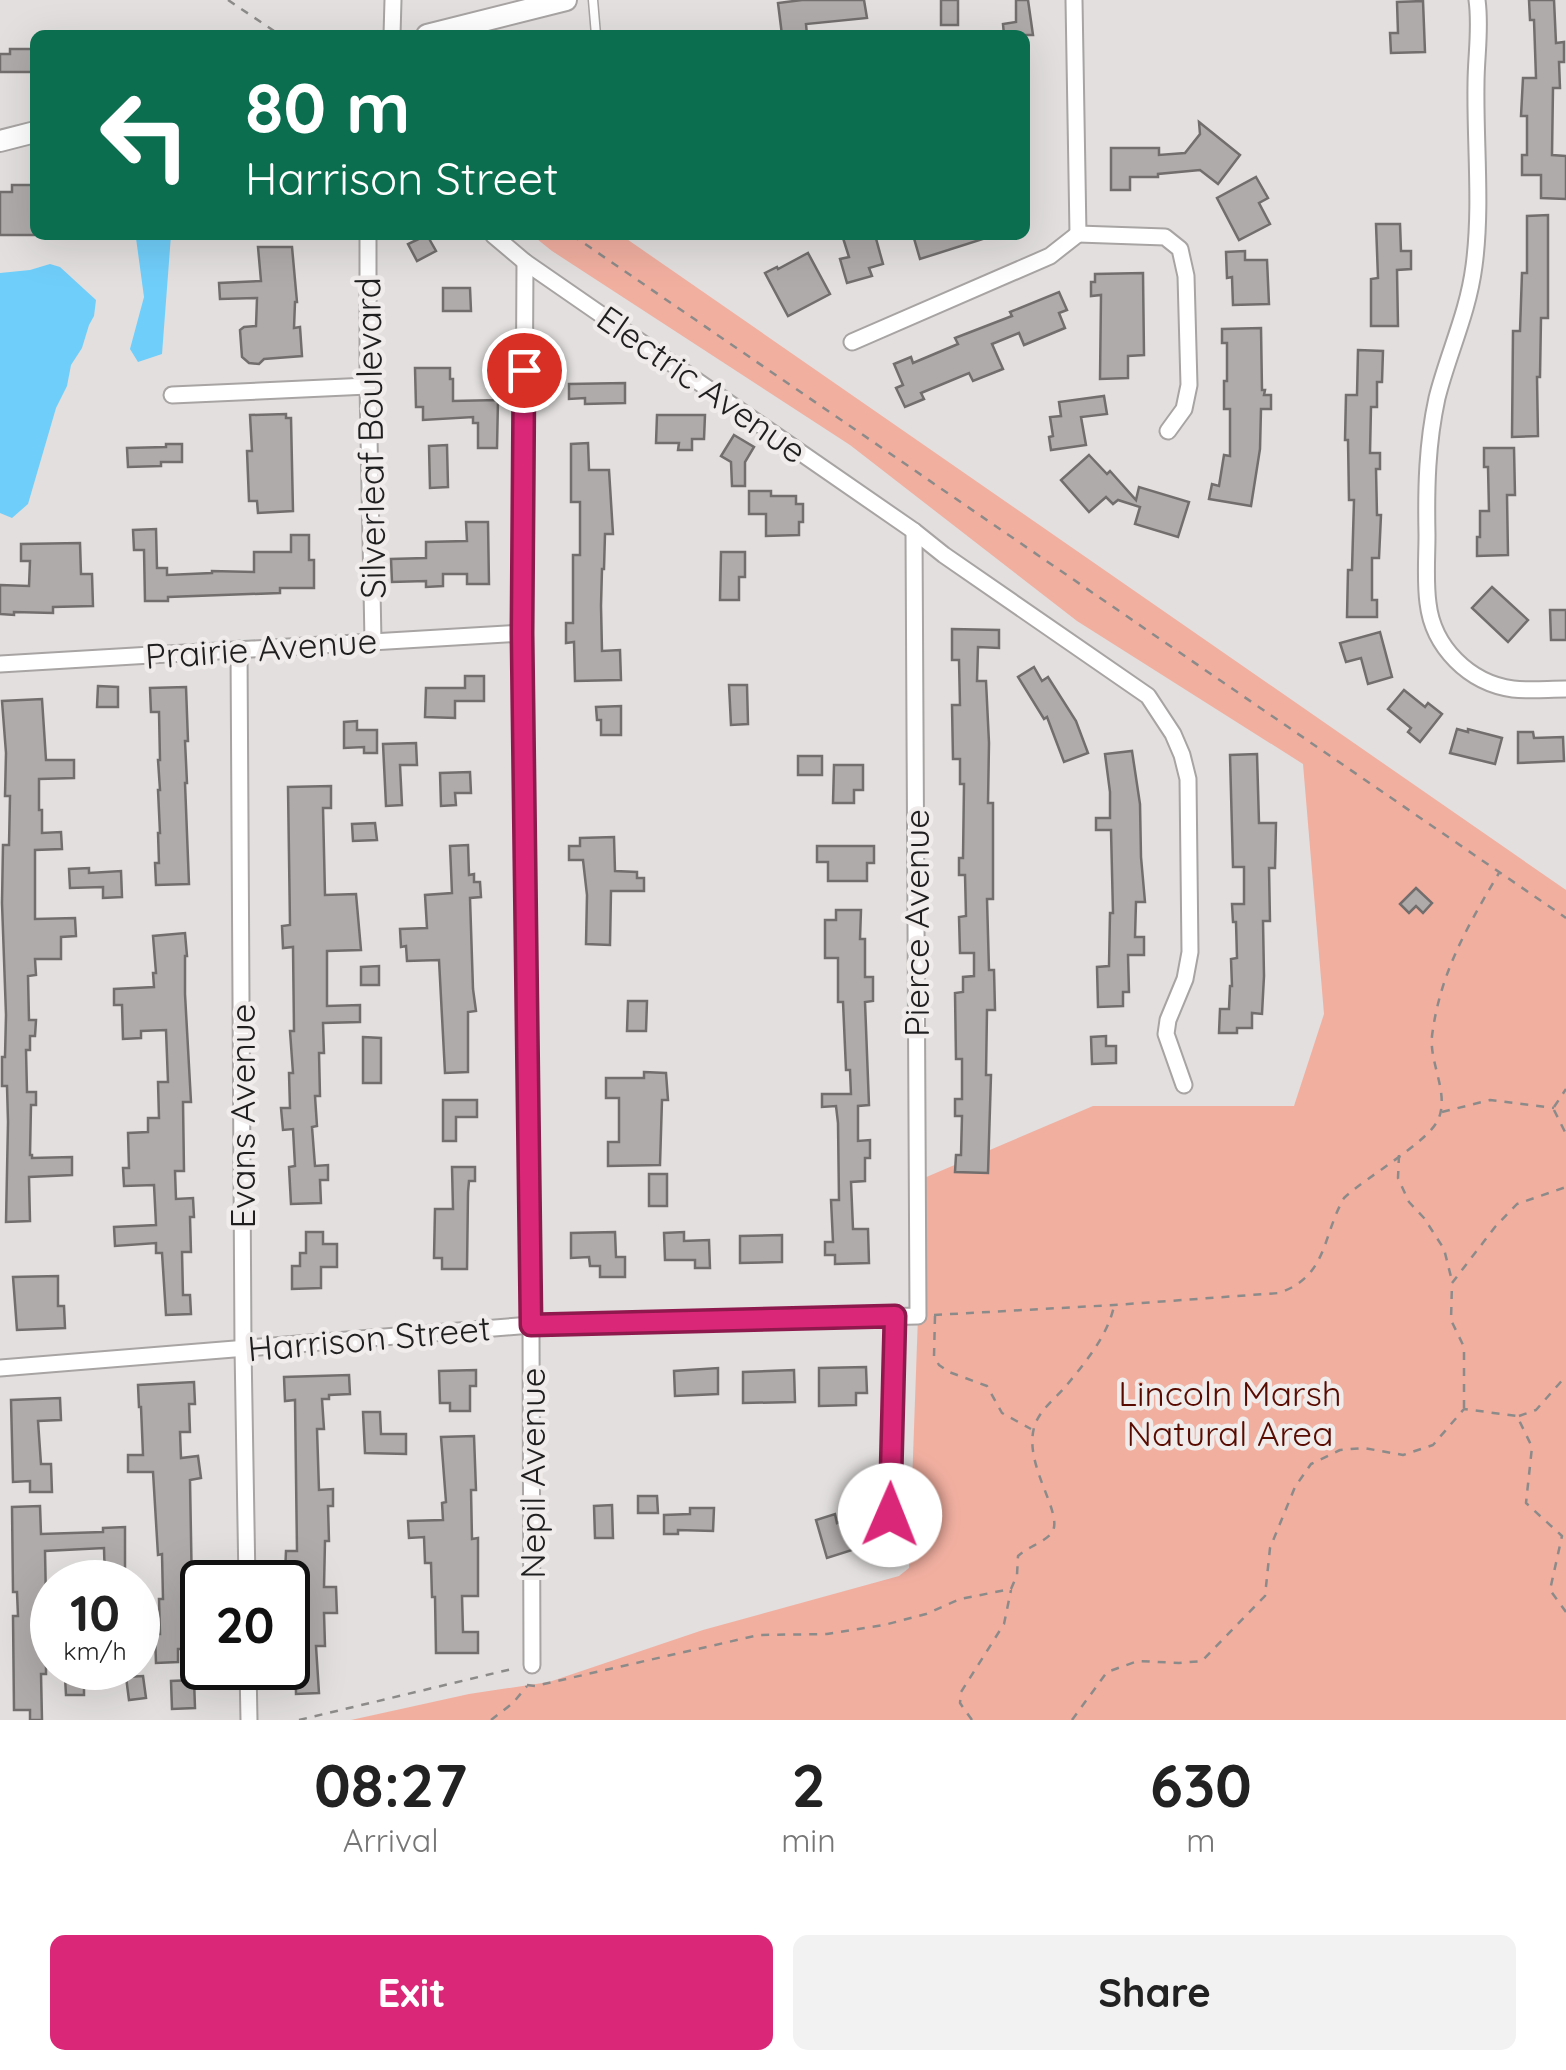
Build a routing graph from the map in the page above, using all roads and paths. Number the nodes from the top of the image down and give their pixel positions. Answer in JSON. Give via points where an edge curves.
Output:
{"nodes":[{"id":1,"x":228,"y":0,"type":"edge"},
{"id":2,"x":393,"y":0,"type":"edge"},
{"id":3,"x":566,"y":0,"type":"edge"},
{"id":4,"x":593,"y":0,"type":"edge"},
{"id":5,"x":1074,"y":0,"type":"edge"},
{"id":6,"x":1477,"y":0,"type":"edge"},
{"id":7,"x":273,"y":30,"type":"edge"},
{"id":8,"x":392,"y":30,"type":"edge"},
{"id":9,"x":448,"y":30,"type":"edge"},
{"id":10,"x":596,"y":30,"type":"edge"},
{"id":11,"x":30,"y":133,"type":"edge"},
{"id":12,"x":0,"y":140,"type":"edge"},
{"id":13,"x":1078,"y":234,"type":"junction"},
{"id":14,"x":368,"y":240,"type":"edge"},
{"id":15,"x":499,"y":240,"type":"edge"},
{"id":16,"x":579,"y":240,"type":"edge"},
{"id":17,"x":525,"y":262,"type":"junction"},
{"id":18,"x":852,"y":342,"type":"dead end"},
{"id":19,"x":368,"y":386,"type":"junction"},
{"id":20,"x":172,"y":395,"type":"dead end"},
{"id":21,"x":1168,"y":431,"type":"dead end"},
{"id":22,"x":914,"y":530,"type":"junction"},
{"id":23,"x":522,"y":633,"type":"junction"},
{"id":24,"x":373,"y":641,"type":"junction"},
{"id":25,"x":239,"y":650,"type":"junction"},
{"id":26,"x":0,"y":664,"type":"edge"},
{"id":27,"x":1566,"y":689,"type":"edge"},
{"id":28,"x":1500,"y":872,"type":"junction"},
{"id":29,"x":1566,"y":918,"type":"edge"},
{"id":30,"x":1184,"y":1085,"type":"dead end"},
{"id":31,"x":1566,"y":1089,"type":"edge"},
{"id":32,"x":1554,"y":1108,"type":"junction"},
{"id":33,"x":1441,"y":1112,"type":"junction"},
{"id":34,"x":1566,"y":1134,"type":"edge"},
{"id":35,"x":1399,"y":1155,"type":"junction"},
{"id":36,"x":1566,"y":1187,"type":"edge"},
{"id":37,"x":1452,"y":1283,"type":"junction"},
{"id":38,"x":1114,"y":1305,"type":"junction"},
{"id":39,"x":895,"y":1316,"type":"junction"},
{"id":40,"x":918,"y":1316,"type":"joint"},
{"id":41,"x":531,"y":1325,"type":"junction"},
{"id":42,"x":243,"y":1348,"type":"junction"},
{"id":43,"x":0,"y":1368,"type":"edge"},
{"id":44,"x":1565,"y":1377,"type":"edge"},
{"id":45,"x":1464,"y":1409,"type":"junction"},
{"id":46,"x":1517,"y":1416,"type":"junction"},
{"id":47,"x":1034,"y":1430,"type":"junction"},
{"id":48,"x":889,"y":1532,"type":"dead end"},
{"id":49,"x":247,"y":1560,"type":"edge"},
{"id":50,"x":1011,"y":1588,"type":"junction"},
{"id":51,"x":1566,"y":1612,"type":"edge"},
{"id":52,"x":532,"y":1665,"type":"joint"},
{"id":53,"x":248,"y":1690,"type":"edge"},
{"id":54,"x":249,"y":1720,"type":"edge"},
{"id":55,"x":299,"y":1720,"type":"edge"},
{"id":56,"x":491,"y":1720,"type":"edge"},
{"id":57,"x":972,"y":1720,"type":"edge"},
{"id":58,"x":1072,"y":1720,"type":"edge"}],
"edges":[{"from":1,"to":7,"type":"path"},
{"from":2,"to":8,"type":"street"},
{"from":3,"to":9,"type":"street"},
{"from":4,"to":10,"type":"lane"},
{"from":5,"to":13,"type":"street"},
{"from":6,"to":27,"type":"street","via":[[1475,263],[1427,458],[1428,602],[1453,660],[1481,678],[1524,690]]},
{"from":11,"to":12,"type":"street"},
{"from":13,"to":18,"type":"street","via":[[1050,256]]},
{"from":13,"to":21,"type":"street","via":[[1165,238],[1180,249],[1189,384],[1184,409]]},
{"from":14,"to":19,"type":"street","name":"Silverleaf Boulevard"},
{"from":15,"to":17,"type":"street","name":"Electric Avenue"},
{"from":16,"to":28,"type":"path"},
{"from":17,"to":22,"type":"street","name":"Electric Avenue"},
{"from":17,"to":23,"type":"street","name":"Nepil Avenue"},
{"from":19,"to":20,"type":"street"},
{"from":19,"to":24,"type":"street","name":"Silverleaf Boulevard"},
{"from":22,"to":30,"type":"street","name":"Electric Avenue","via":[[1148,696],[1173,734],[1189,790],[1191,937],[1166,1034]]},
{"from":22,"to":40,"type":"street","name":"Pierce Avenue"},
{"from":23,"to":24,"type":"street","name":"Prairie Avenue"},
{"from":23,"to":41,"type":"street","name":"Nepil Avenue"},
{"from":24,"to":25,"type":"street","name":"Prairie Avenue"},
{"from":25,"to":26,"type":"street","name":"Prairie Avenue"},
{"from":25,"to":42,"type":"street","name":"Evans Avenue"},
{"from":28,"to":29,"type":"path"},
{"from":28,"to":33,"type":"path","via":[[1464,934],[1438,1003],[1432,1040]]},
{"from":31,"to":32,"type":"path"},
{"from":32,"to":33,"type":"path","via":[[1490,1100]]},
{"from":32,"to":34,"type":"path"},
{"from":33,"to":35,"type":"path","via":[[1431,1130]]},
{"from":35,"to":37,"type":"path","via":[[1398,1178],[1444,1249]]},
{"from":35,"to":38,"type":"path","via":[[1344,1198],[1319,1262],[1288,1290]]},
{"from":36,"to":37,"type":"path","via":[[1517,1204]]},
{"from":37,"to":45,"type":"path","via":[[1451,1320],[1464,1347]]},
{"from":38,"to":47,"type":"path","via":[[1102,1336]]},
{"from":38,"to":47,"type":"path","via":[[935,1315],[934,1356],[940,1365],[987,1386],[1002,1413]]},
{"from":39,"to":40,"type":"street","name":"Harrison Street"},
{"from":39,"to":41,"type":"street","name":"Harrison Street"},
{"from":39,"to":48,"type":"lane"},
{"from":41,"to":42,"type":"street","name":"Harrison Street"},
{"from":41,"to":52,"type":"street","name":"Nepil Avenue"},
{"from":42,"to":43,"type":"street","name":"Harrison Street"},
{"from":42,"to":49,"type":"street","name":"Evans Avenue"},
{"from":44,"to":46,"type":"path","via":[[1536,1410]]},
{"from":45,"to":46,"type":"path"},
{"from":45,"to":58,"type":"path","via":[[1433,1444],[1404,1454],[1340,1450],[1311,1464],[1294,1486],[1270,1548],[1265,1596],[1202,1660],[1138,1661],[1107,1672]]},
{"from":46,"to":51,"type":"path","via":[[1532,1447],[1526,1504],[1562,1536],[1550,1590]]},
{"from":47,"to":50,"type":"path","via":[[1032,1451],[1056,1526],[1018,1556]]},
{"from":50,"to":56,"type":"path","via":[[960,1598],[884,1626],[759,1635],[528,1685]]},
{"from":50,"to":57,"type":"path","via":[[1004,1624],[961,1692]]},
{"from":52,"to":55,"type":"path"},
{"from":53,"to":54,"type":"street"}]}
